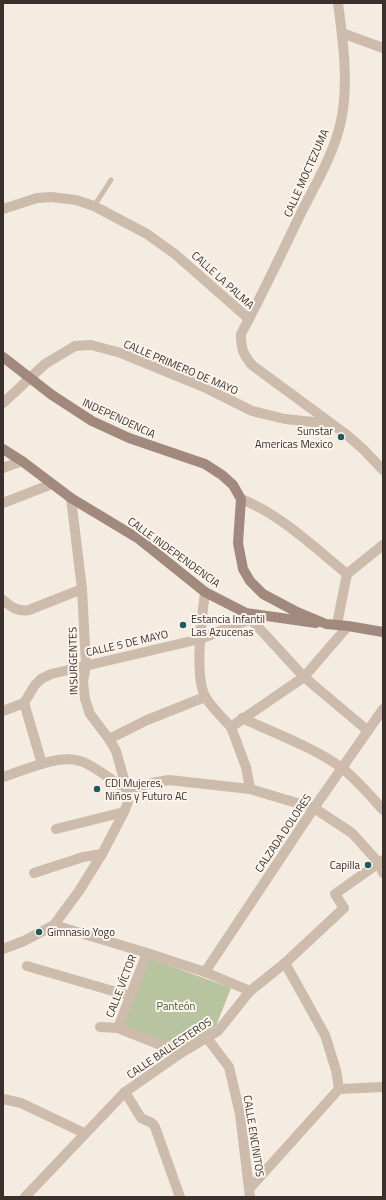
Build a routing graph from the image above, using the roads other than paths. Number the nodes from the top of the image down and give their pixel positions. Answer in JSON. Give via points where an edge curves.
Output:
{"nodes":[{"id":1,"x":338,"y":3,"type":"edge"},
{"id":2,"x":342,"y":32,"type":"junction"},
{"id":3,"x":383,"y":48,"type":"edge"},
{"id":4,"x":111,"y":180,"type":"dead end"},
{"id":5,"x":94,"y":206,"type":"junction"},
{"id":6,"x":3,"y":209,"type":"edge"},
{"id":7,"x":249,"y":319,"type":"junction"},
{"id":8,"x":3,"y":357,"type":"edge"},
{"id":9,"x":30,"y":378,"type":"junction"},
{"id":10,"x":3,"y":403,"type":"edge"},
{"id":11,"x":331,"y":424,"type":"junction"},
{"id":12,"x":3,"y":448,"type":"edge"},
{"id":13,"x":22,"y":461,"type":"junction"},
{"id":14,"x":3,"y":468,"type":"edge"},
{"id":15,"x":383,"y":470,"type":"edge"},
{"id":16,"x":52,"y":484,"type":"junction"},
{"id":17,"x":71,"y":498,"type":"junction"},
{"id":18,"x":241,"y":499,"type":"junction"},
{"id":19,"x":3,"y":502,"type":"edge"},
{"id":20,"x":383,"y":545,"type":"edge"},
{"id":21,"x":347,"y":574,"type":"junction"},
{"id":22,"x":82,"y":590,"type":"junction"},
{"id":23,"x":205,"y":592,"type":"junction"},
{"id":24,"x":3,"y":600,"type":"edge"},
{"id":25,"x":248,"y":616,"type":"junction"},
{"id":26,"x":326,"y":624,"type":"junction"},
{"id":27,"x":337,"y":624,"type":"junction"},
{"id":28,"x":348,"y":626,"type":"junction"},
{"id":29,"x":383,"y":632,"type":"edge"},
{"id":30,"x":200,"y":639,"type":"junction"},
{"id":31,"x":86,"y":665,"type":"junction"},
{"id":32,"x":304,"y":676,"type":"junction"},
{"id":33,"x":206,"y":697,"type":"junction"},
{"id":34,"x":24,"y":703,"type":"junction"},
{"id":35,"x":383,"y":709,"type":"edge"},
{"id":36,"x":3,"y":710,"type":"edge"},
{"id":37,"x":242,"y":718,"type":"junction"},
{"id":38,"x":231,"y":727,"type":"junction"},
{"id":39,"x":367,"y":730,"type":"junction"},
{"id":40,"x":109,"y":739,"type":"junction"},
{"id":41,"x":42,"y":764,"type":"junction"},
{"id":42,"x":342,"y":769,"type":"junction"},
{"id":43,"x":3,"y":777,"type":"edge"},
{"id":44,"x":250,"y":789,"type":"junction"},
{"id":45,"x":127,"y":790,"type":"junction"},
{"id":46,"x":314,"y":808,"type":"junction"},
{"id":47,"x":383,"y":810,"type":"edge"},
{"id":48,"x":124,"y":812,"type":"junction"},
{"id":49,"x":56,"y":829,"type":"dead end"},
{"id":50,"x":102,"y":854,"type":"junction"},
{"id":51,"x":381,"y":861,"type":"edge"},
{"id":52,"x":34,"y":873,"type":"dead end"},
{"id":53,"x":383,"y":873,"type":"edge"},
{"id":54,"x":54,"y":925,"type":"junction"},
{"id":55,"x":3,"y":949,"type":"edge"},
{"id":56,"x":147,"y":953,"type":"junction"},
{"id":57,"x":285,"y":963,"type":"junction"},
{"id":58,"x":27,"y":966,"type":"dead end"},
{"id":59,"x":205,"y":972,"type":"junction"},
{"id":60,"x":250,"y":991,"type":"junction"},
{"id":61,"x":130,"y":996,"type":"junction"},
{"id":62,"x":100,"y":1027,"type":"dead end"},
{"id":63,"x":118,"y":1028,"type":"junction"},
{"id":64,"x":207,"y":1038,"type":"junction"},
{"id":65,"x":181,"y":1054,"type":"junction"},
{"id":66,"x":383,"y":1087,"type":"edge"},
{"id":67,"x":339,"y":1089,"type":"junction"},
{"id":68,"x":125,"y":1092,"type":"junction"},
{"id":69,"x":3,"y":1099,"type":"edge"},
{"id":70,"x":84,"y":1133,"type":"junction"},
{"id":71,"x":250,"y":1192,"type":"edge"},
{"id":72,"x":25,"y":1197,"type":"edge"},
{"id":73,"x":180,"y":1197,"type":"edge"}],
"edges":[{"from":1,"to":2,"type":"street","name":"CALLE MOCTEZUMA"},
{"from":2,"to":3,"type":"street"},
{"from":2,"to":7,"type":"street","name":"CALLE MOCTEZUMA","via":[[344,74],[341,121],[332,147]]},
{"from":4,"to":5,"type":"lane"},
{"from":5,"to":6,"type":"street","name":"CALLE LA PALMA","via":[[76,200],[51,197],[37,198]]},
{"from":5,"to":7,"type":"street","name":"CALLE LA PALMA","via":[[146,234],[175,254]]},
{"from":7,"to":11,"type":"street","name":"CALLE LA PALMA","via":[[241,334],[241,347],[252,365]]},
{"from":8,"to":9,"type":"street","name":"INDEPENDENCIA"},
{"from":9,"to":10,"type":"street","name":"CALLE PRIMERO DE MAYO"},
{"from":9,"to":11,"type":"street","name":"CALLE PRIMERO DE MAYO","via":[[45,364],[75,346],[91,345],[121,353],[197,384],[252,411],[285,419]]},
{"from":9,"to":18,"type":"street","name":"INDEPENDENCIA","via":[[92,421],[129,438],[205,464],[222,475]]},
{"from":11,"to":15,"type":"street","name":"CALLE LA PALMA","via":[[364,450]]},
{"from":12,"to":13,"type":"street","name":"CALLE INDEPENDENCIA"},
{"from":13,"to":14,"type":"street"},
{"from":13,"to":16,"type":"street","name":"CALLE INDEPENDENCIA"},
{"from":16,"to":17,"type":"street","name":"CALLE INDEPENDENCIA"},
{"from":16,"to":19,"type":"street"},
{"from":17,"to":22,"type":"street","name":"INSURGENTES"},
{"from":17,"to":23,"type":"street","name":"CALLE INDEPENDENCIA","via":[[139,539]]},
{"from":18,"to":21,"type":"street","via":[[275,516]]},
{"from":18,"to":26,"type":"street","name":"CALLE INDEPENDENCIA","via":[[238,543],[243,569],[250,581],[262,594]]},
{"from":20,"to":21,"type":"street"},
{"from":21,"to":27,"type":"street"},
{"from":22,"to":24,"type":"street","via":[[23,611]]},
{"from":22,"to":31,"type":"street","name":"INSURGENTES"},
{"from":23,"to":25,"type":"street","name":"CALLE INDEPENDENCIA"},
{"from":23,"to":30,"type":"street"},
{"from":25,"to":26,"type":"street","name":"CALLE INDEPENDENCIA"},
{"from":25,"to":30,"type":"street","name":"CALLE 5 DE MAYO"},
{"from":25,"to":32,"type":"street"},
{"from":26,"to":27,"type":"street","name":"CALLE INDEPENDENCIA"},
{"from":27,"to":28,"type":"street","name":"CALLE INDEPENDENCIA"},
{"from":28,"to":29,"type":"street","name":"CALLE INDEPENDENCIA"},
{"from":28,"to":32,"type":"street"},
{"from":30,"to":31,"type":"street","name":"CALLE 5 DE MAYO"},
{"from":30,"to":33,"type":"street","via":[[202,686]]},
{"from":31,"to":34,"type":"street","name":"CALLE 5 DE MAYO","via":[[41,679]]},
{"from":31,"to":40,"type":"street","name":"INSURGENTES","via":[[83,682],[85,699],[90,714]]},
{"from":32,"to":37,"type":"street"},
{"from":32,"to":39,"type":"street"},
{"from":33,"to":38,"type":"street"},
{"from":33,"to":40,"type":"street","via":[[147,720]]},
{"from":34,"to":36,"type":"street"},
{"from":34,"to":41,"type":"street"},
{"from":35,"to":39,"type":"street","name":"CALZADA DOLORES"},
{"from":37,"to":38,"type":"street"},
{"from":37,"to":42,"type":"street","via":[[322,756]]},
{"from":38,"to":44,"type":"street","via":[[246,767]]},
{"from":39,"to":42,"type":"street","name":"CALZADA DOLORES"},
{"from":40,"to":45,"type":"street","name":"INSURGENTES","via":[[118,755]]},
{"from":41,"to":43,"type":"street"},
{"from":41,"to":45,"type":"street","via":[[62,759],[80,761]]},
{"from":42,"to":46,"type":"street","name":"CALZADA DOLORES"},
{"from":42,"to":47,"type":"street"},
{"from":44,"to":45,"type":"street","via":[[169,780]]},
{"from":44,"to":46,"type":"street"},
{"from":45,"to":48,"type":"street","via":[[128,802]]},
{"from":46,"to":51,"type":"street","via":[[352,832]]},
{"from":46,"to":59,"type":"street","name":"CALZADA DOLORES"},
{"from":48,"to":49,"type":"street"},
{"from":48,"to":50,"type":"street"},
{"from":50,"to":52,"type":"street","via":[[83,857]]},
{"from":50,"to":54,"type":"street","via":[[80,892]]},
{"from":51,"to":53,"type":"street"},
{"from":51,"to":57,"type":"street","name":"CALLE BALLESTEROS","via":[[335,894],[344,908]]},
{"from":54,"to":55,"type":"street"},
{"from":54,"to":56,"type":"street"},
{"from":56,"to":59,"type":"street"},
{"from":56,"to":61,"type":"street","name":"CALLE VÍCTOR"},
{"from":57,"to":60,"type":"street","name":"CALLE BALLESTEROS"},
{"from":57,"to":67,"type":"street","via":[[325,1035]]},
{"from":58,"to":61,"type":"street"},
{"from":59,"to":60,"type":"street"},
{"from":60,"to":64,"type":"street","name":"CALLE BALLESTEROS","via":[[218,1031]]},
{"from":61,"to":63,"type":"street","name":"CALLE VÍCTOR"},
{"from":62,"to":63,"type":"street"},
{"from":63,"to":65,"type":"street"},
{"from":64,"to":65,"type":"street","name":"CALLE BALLESTEROS"},
{"from":64,"to":71,"type":"street","name":"CALLE ENCINITOS","via":[[229,1067],[240,1114]]},
{"from":65,"to":68,"type":"street","name":"CALLE BALLESTEROS"},
{"from":66,"to":67,"type":"street"},
{"from":67,"to":71,"type":"street"},
{"from":68,"to":70,"type":"street","name":"CALLE BALLESTEROS"},
{"from":68,"to":73,"type":"street","via":[[141,1118],[155,1127]]},
{"from":69,"to":70,"type":"street","via":[[21,1103]]},
{"from":70,"to":72,"type":"street","name":"CALLE BALLESTEROS"}]}
